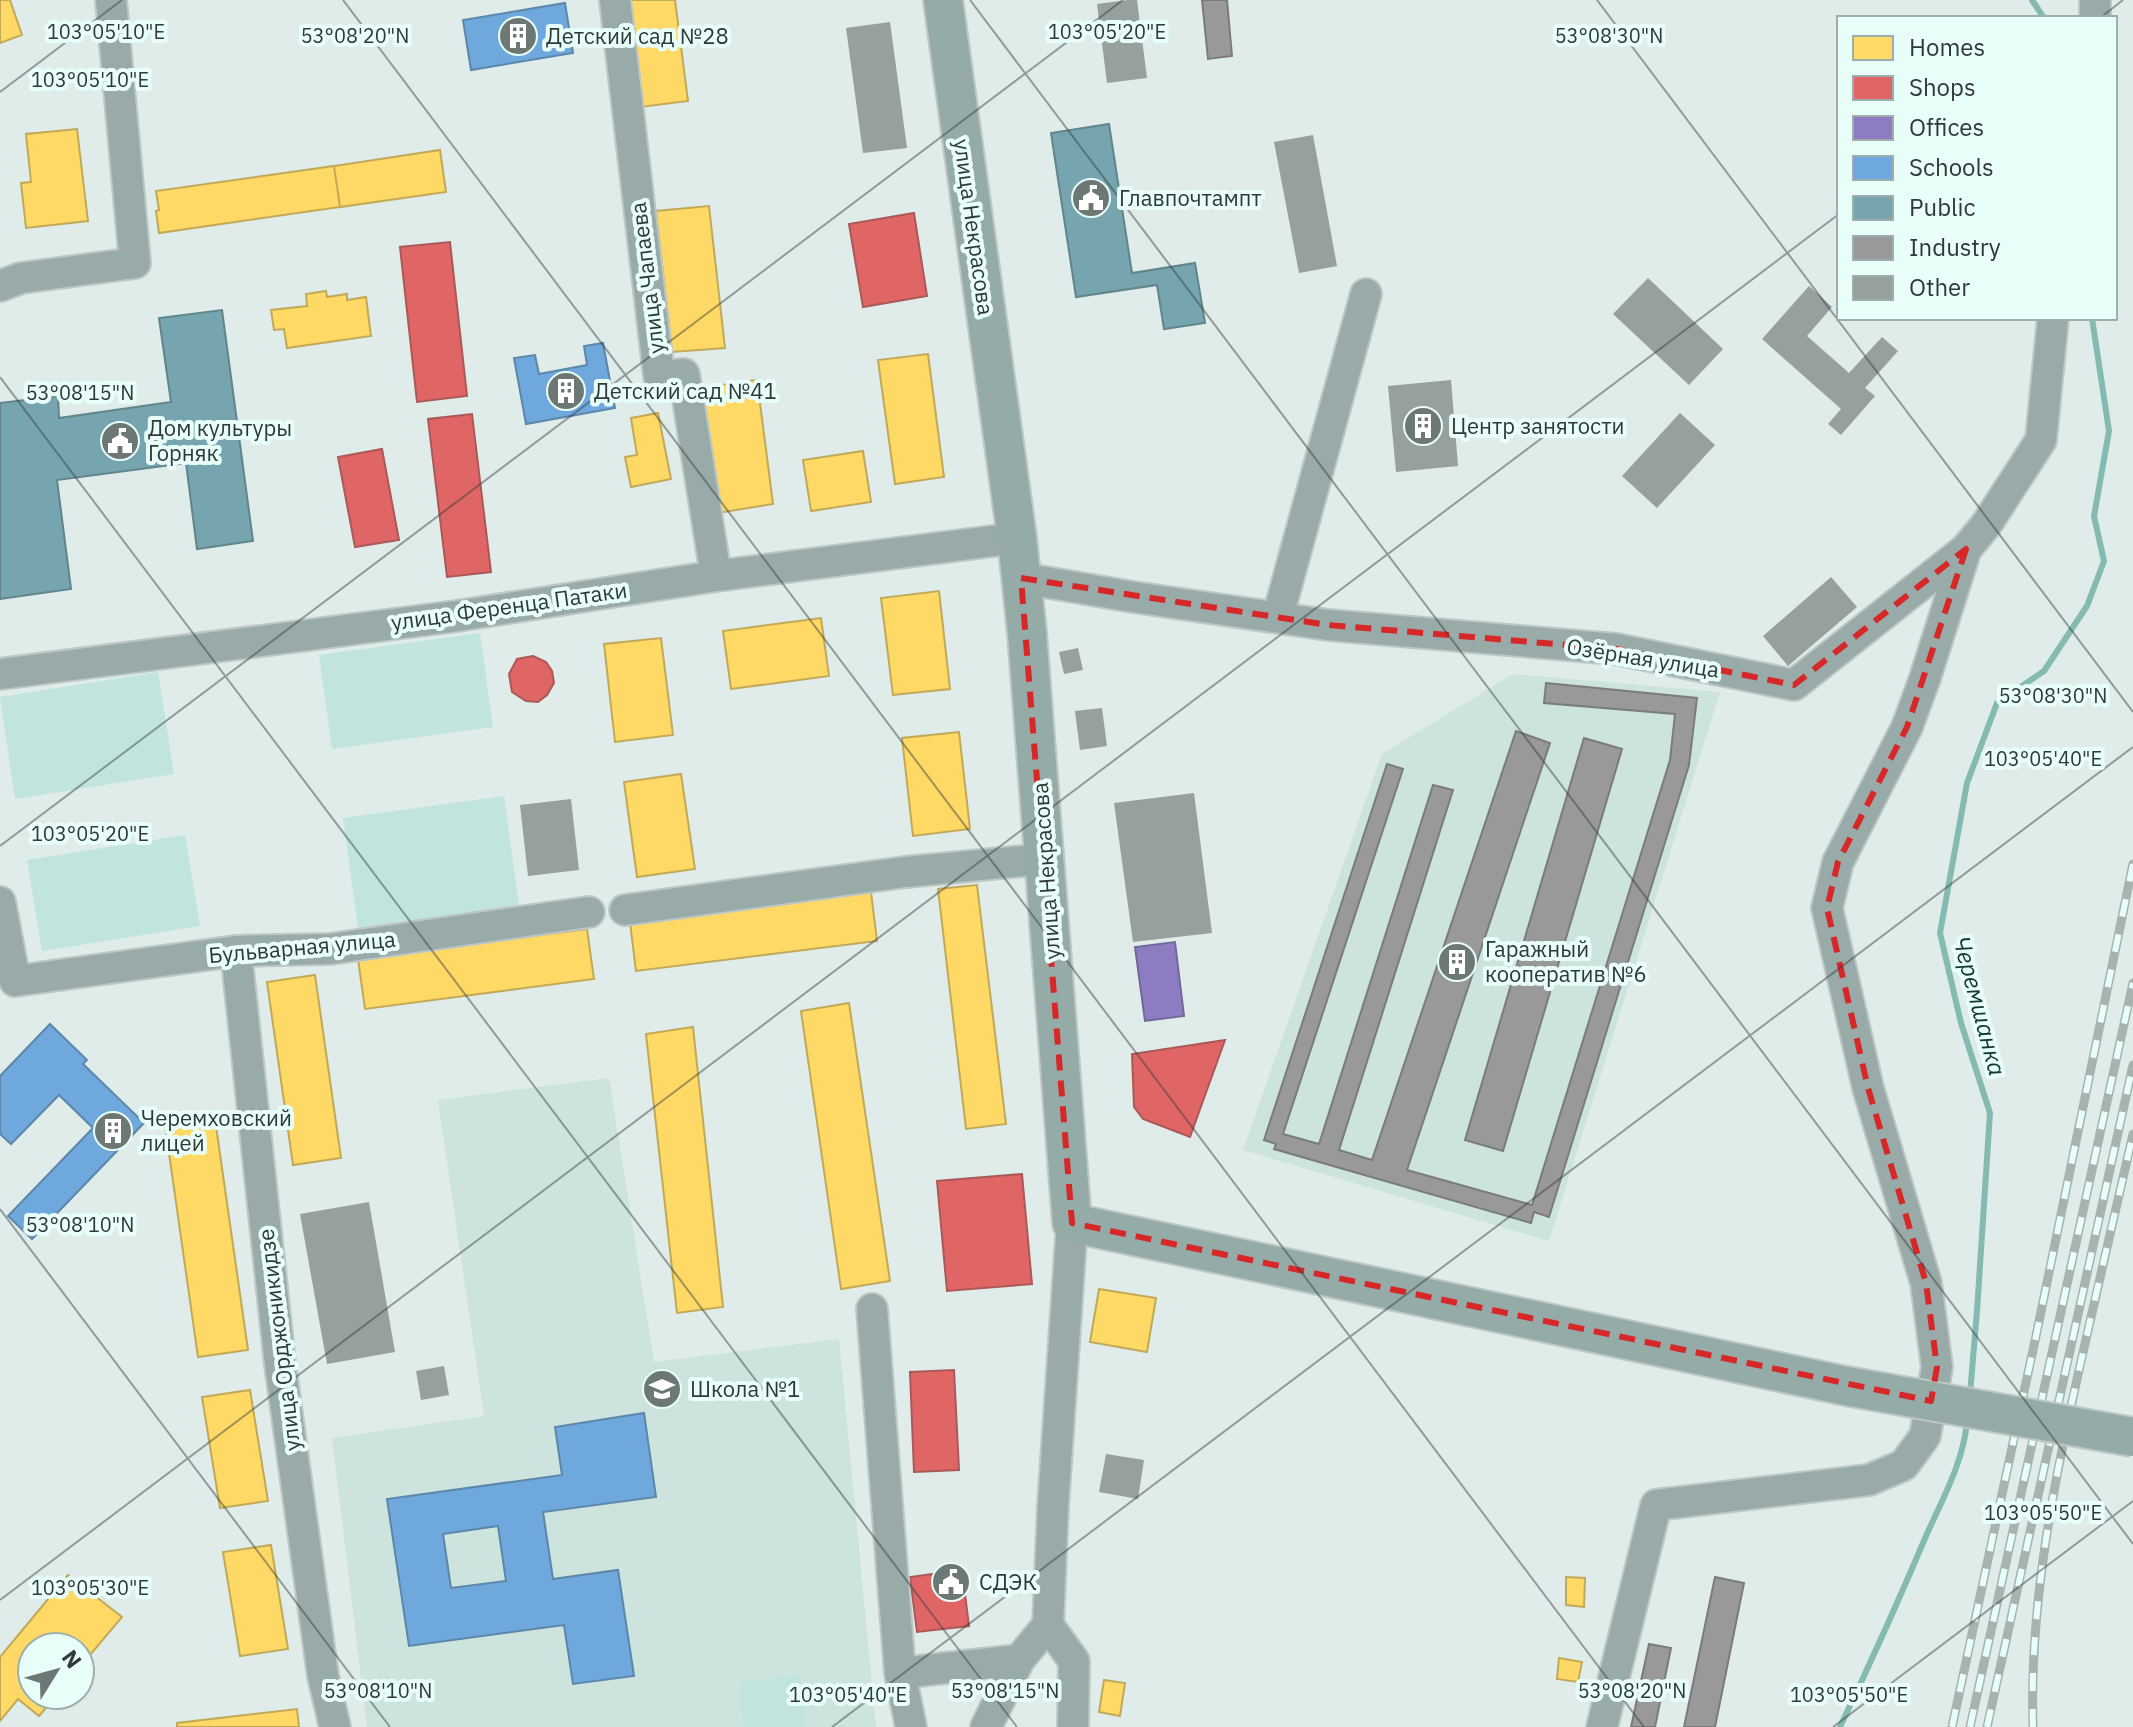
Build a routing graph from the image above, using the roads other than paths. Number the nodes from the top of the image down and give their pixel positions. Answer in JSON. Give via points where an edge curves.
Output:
{"nodes":[{"id":1,"x":111,"y":0,"type":"edge"},
{"id":2,"x":615,"y":0,"type":"edge"},
{"id":3,"x":943,"y":0,"type":"edge"},
{"id":4,"x":0,"y":286,"type":"edge"},
{"id":5,"x":1366,"y":294,"type":"dead end"},
{"id":6,"x":2053,"y":320,"type":"edge"},
{"id":7,"x":1017,"y":538,"type":"junction"},
{"id":8,"x":1966,"y":549,"type":"junction"},
{"id":9,"x":716,"y":576,"type":"junction"},
{"id":10,"x":1021,"y":578,"type":"junction"},
{"id":11,"x":1278,"y":616,"type":"junction"},
{"id":12,"x":0,"y":674,"type":"edge"},
{"id":13,"x":1045,"y":859,"type":"junction"},
{"id":14,"x":0,"y":902,"type":"edge"},
{"id":15,"x":625,"y":910,"type":"dead end"},
{"id":16,"x":589,"y":912,"type":"dead end"},
{"id":17,"x":236,"y":951,"type":"junction"},
{"id":18,"x":7,"y":987,"type":"edge"},
{"id":19,"x":1072,"y":1223,"type":"junction"},
{"id":20,"x":872,"y":1309,"type":"dead end"},
{"id":21,"x":2133,"y":1437,"type":"edge"},
{"id":22,"x":1048,"y":1625,"type":"junction"},
{"id":23,"x":1019,"y":1660,"type":"junction"},
{"id":24,"x":900,"y":1673,"type":"junction"},
{"id":25,"x":335,"y":1727,"type":"edge"},
{"id":26,"x":911,"y":1727,"type":"edge"},
{"id":27,"x":986,"y":1727,"type":"edge"},
{"id":28,"x":1073,"y":1727,"type":"edge"},
{"id":29,"x":1602,"y":1727,"type":"edge"}],
"edges":[{"from":1,"to":4,"type":"street","via":[[135,263],[21,278]]},
{"from":2,"to":9,"type":"street","name":"улица Чапаева","via":[[659,376],[684,374]]},
{"from":3,"to":7,"type":"main road","name":"улица Некрасова"},
{"from":5,"to":11,"type":"street"},
{"from":6,"to":8,"type":"street","name":"Озёрная улица","via":[[2041,440]]},
{"from":7,"to":9,"type":"street","name":"улица Ференца Патаки"},
{"from":7,"to":10,"type":"main road","name":"улица Некрасова"},
{"from":8,"to":11,"type":"street","name":"Озёрная улица","via":[[1794,685],[1616,649],[1328,625]]},
{"from":8,"to":29,"type":"street","via":[[1907,727],[1838,862],[1827,908],[1868,1088],[1926,1283],[1937,1367],[1925,1436],[1904,1465],[1869,1480],[1656,1505]]},
{"from":9,"to":12,"type":"street","name":"улица Ференца Патаки","via":[[457,616]]},
{"from":10,"to":11,"type":"street","name":"Озёрная улица"},
{"from":10,"to":13,"type":"main road","name":"улица Некрасова"},
{"from":13,"to":15,"type":"street"},
{"from":13,"to":19,"type":"main road","name":"улица Некрасова"},
{"from":14,"to":18,"type":"street"},
{"from":16,"to":17,"type":"street","name":"Бульварная улица","via":[[330,949]]},
{"from":17,"to":18,"type":"street","name":"Бульварная улица"},
{"from":17,"to":25,"type":"street","name":"улица Орджоникидзе","via":[[280,1364],[323,1676]]},
{"from":19,"to":21,"type":"main road","bridge":true,"via":[[1846,1386]]},
{"from":19,"to":22,"type":"street","name":"улица Некрасова"},
{"from":20,"to":24,"type":"street"},
{"from":22,"to":23,"type":"street"},
{"from":22,"to":28,"type":"street","via":[[1074,1661]]},
{"from":23,"to":24,"type":"street"},
{"from":23,"to":27,"type":"street"},
{"from":24,"to":26,"type":"street"}]}
